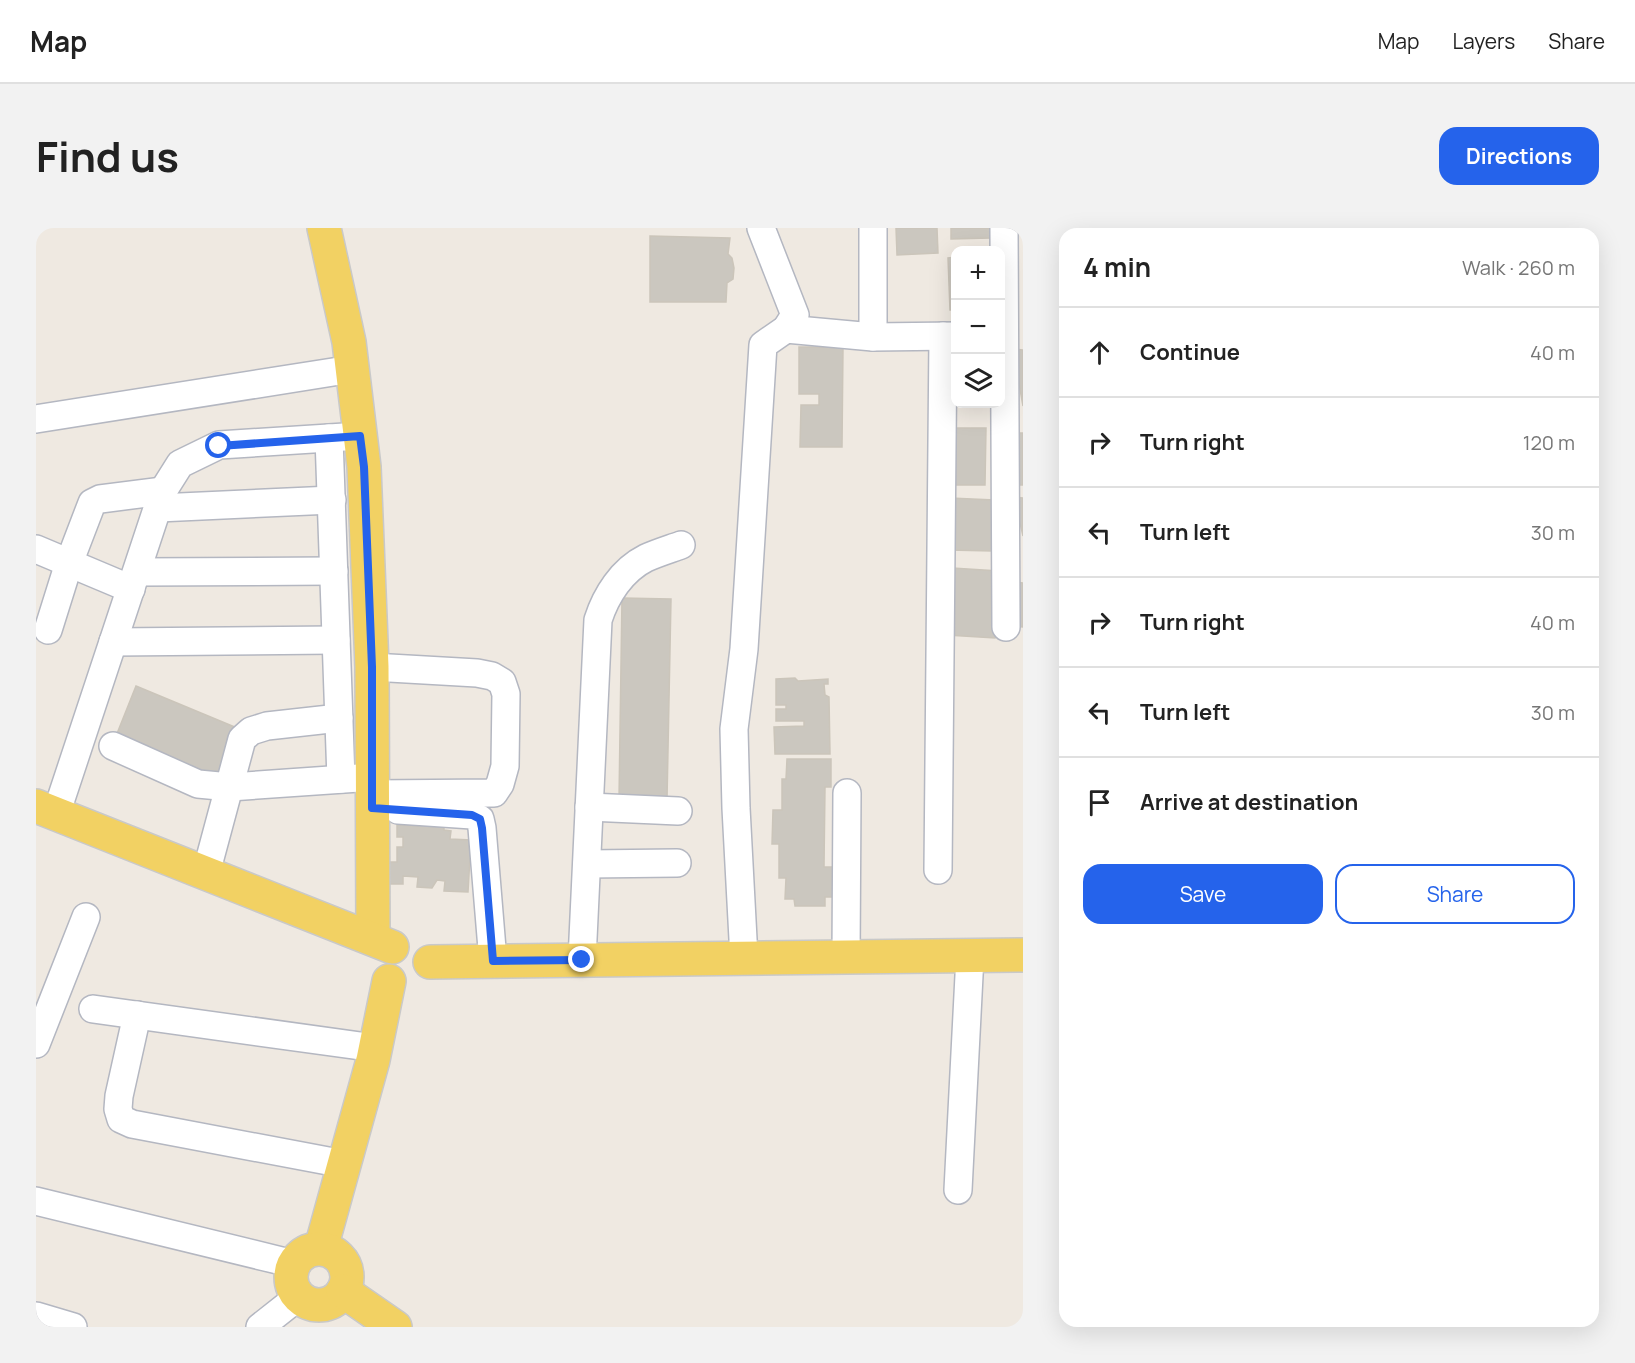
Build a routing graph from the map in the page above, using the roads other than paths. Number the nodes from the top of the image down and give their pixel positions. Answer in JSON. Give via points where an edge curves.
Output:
{"nodes":[{"id":1,"x":324,"y":228,"type":"edge"},
{"id":2,"x":761,"y":228,"type":"edge"},
{"id":3,"x":873,"y":228,"type":"edge"},
{"id":4,"x":1004,"y":228,"type":"edge"},
{"id":5,"x":786,"y":329,"type":"junction"},
{"id":6,"x":949,"y":336,"type":"edge"},
{"id":7,"x":1009,"y":336,"type":"edge"},
{"id":8,"x":873,"y":337,"type":"junction"},
{"id":9,"x":352,"y":369,"type":"junction"},
{"id":10,"x":36,"y":419,"type":"edge"},
{"id":11,"x":345,"y":437,"type":"junction"},
{"id":12,"x":161,"y":499,"type":"junction"},
{"id":13,"x":332,"y":500,"type":"junction"},
{"id":14,"x":681,"y":544,"type":"dead end"},
{"id":15,"x":36,"y":549,"type":"edge"},
{"id":16,"x":1015,"y":560,"type":"edge"},
{"id":17,"x":69,"y":563,"type":"junction"},
{"id":18,"x":334,"y":571,"type":"junction"},
{"id":19,"x":134,"y":580,"type":"junction"},
{"id":20,"x":1006,"y":627,"type":"dead end"},
{"id":21,"x":48,"y":630,"type":"dead end"},
{"id":22,"x":336,"y":640,"type":"junction"},
{"id":23,"x":113,"y":642,"type":"junction"},
{"id":24,"x":372,"y":667,"type":"junction"},
{"id":25,"x":339,"y":718,"type":"junction"},
{"id":26,"x":113,"y":746,"type":"dead end"},
{"id":27,"x":230,"y":787,"type":"junction"},
{"id":28,"x":365,"y":789,"type":"junction"},
{"id":29,"x":847,"y":793,"type":"dead end"},
{"id":30,"x":589,"y":807,"type":"junction"},
{"id":31,"x":46,"y":810,"type":"edge"},
{"id":32,"x":678,"y":811,"type":"dead end"},
{"id":33,"x":677,"y":863,"type":"dead end"},
{"id":34,"x":587,"y":864,"type":"junction"},
{"id":35,"x":938,"y":870,"type":"dead end"},
{"id":36,"x":206,"y":873,"type":"junction"},
{"id":37,"x":86,"y":917,"type":"dead end"},
{"id":38,"x":383,"y":943,"type":"junction"},
{"id":39,"x":1023,"y":955,"type":"edge"},
{"id":40,"x":970,"y":956,"type":"junction"},
{"id":41,"x":846,"y":957,"type":"junction"},
{"id":42,"x":744,"y":958,"type":"junction"},
{"id":43,"x":582,"y":960,"type":"junction"},
{"id":44,"x":493,"y":961,"type":"junction"},
{"id":45,"x":430,"y":962,"type":"junction"},
{"id":46,"x":389,"y":981,"type":"junction"},
{"id":47,"x":93,"y":1009,"type":"dead end"},
{"id":48,"x":137,"y":1015,"type":"junction"},
{"id":49,"x":37,"y":1037,"type":"edge"},
{"id":50,"x":375,"y":1048,"type":"junction"},
{"id":51,"x":344,"y":1164,"type":"junction"},
{"id":52,"x":958,"y":1190,"type":"dead end"},
{"id":53,"x":36,"y":1201,"type":"edge"},
{"id":54,"x":321,"y":1248,"type":"junction"},
{"id":55,"x":294,"y":1264,"type":"junction"},
{"id":56,"x":343,"y":1291,"type":"junction"},
{"id":57,"x":298,"y":1297,"type":"junction"},
{"id":58,"x":36,"y":1316,"type":"edge"},
{"id":59,"x":73,"y":1327,"type":"edge"},
{"id":60,"x":260,"y":1327,"type":"edge"},
{"id":61,"x":395,"y":1327,"type":"edge"}],
"edges":[{"from":1,"to":9,"type":"main road"},
{"from":2,"to":5,"type":"street","via":[[795,315]]},
{"from":3,"to":8,"type":"street"},
{"from":4,"to":7,"type":"street"},
{"from":5,"to":8,"type":"street"},
{"from":5,"to":42,"type":"street","via":[[763,345],[744,649],[734,729]]},
{"from":6,"to":8,"type":"street"},
{"from":6,"to":35,"type":"street"},
{"from":7,"to":16,"type":"street"},
{"from":9,"to":10,"type":"street"},
{"from":9,"to":11,"type":"main road"},
{"from":11,"to":12,"type":"street","via":[[219,446],[180,464]]},
{"from":11,"to":13,"type":"street"},
{"from":11,"to":24,"type":"main road","via":[[364,467]]},
{"from":12,"to":13,"type":"street"},
{"from":12,"to":17,"type":"street","via":[[106,498],[92,503]]},
{"from":12,"to":19,"type":"street"},
{"from":13,"to":18,"type":"street"},
{"from":14,"to":30,"type":"street","via":[[632,568],[603,605],[598,620]]},
{"from":15,"to":17,"type":"street"},
{"from":16,"to":20,"type":"street"},
{"from":17,"to":19,"type":"street"},
{"from":17,"to":21,"type":"street"},
{"from":18,"to":19,"type":"street"},
{"from":18,"to":22,"type":"street"},
{"from":19,"to":23,"type":"street"},
{"from":22,"to":23,"type":"street"},
{"from":22,"to":25,"type":"street"},
{"from":23,"to":31,"type":"street"},
{"from":24,"to":28,"type":"main road"},
{"from":24,"to":28,"type":"street","via":[[477,673],[502,681],[506,694],[505,766],[501,784],[494,793]]},
{"from":25,"to":27,"type":"street","via":[[251,731],[243,740]]},
{"from":25,"to":28,"type":"street"},
{"from":26,"to":27,"type":"street","via":[[198,784]]},
{"from":27,"to":28,"type":"street"},
{"from":27,"to":36,"type":"street"},
{"from":28,"to":38,"type":"main road"},
{"from":28,"to":44,"type":"street","via":[[480,819]]},
{"from":29,"to":41,"type":"street"},
{"from":30,"to":32,"type":"street"},
{"from":30,"to":34,"type":"street"},
{"from":31,"to":36,"type":"main road"},
{"from":33,"to":34,"type":"street"},
{"from":34,"to":43,"type":"street"},
{"from":36,"to":38,"type":"main road"},
{"from":37,"to":49,"type":"street"},
{"from":38,"to":45,"type":"main road","via":[[416,945]]},
{"from":38,"to":46,"type":"main road","via":[[388,952],[384,967]]},
{"from":39,"to":40,"type":"main road"},
{"from":40,"to":41,"type":"main road"},
{"from":40,"to":52,"type":"street"},
{"from":41,"to":42,"type":"main road"},
{"from":42,"to":43,"type":"main road"},
{"from":43,"to":44,"type":"main road"},
{"from":44,"to":45,"type":"main road"},
{"from":45,"to":46,"type":"main road","via":[[428,977],[417,987],[402,989]]},
{"from":46,"to":50,"type":"main road"},
{"from":47,"to":48,"type":"street"},
{"from":48,"to":50,"type":"street"},
{"from":48,"to":51,"type":"street","via":[[119,1096],[121,1119]]},
{"from":50,"to":51,"type":"main road"},
{"from":51,"to":54,"type":"main road"},
{"from":53,"to":55,"type":"street"},
{"from":54,"to":55,"type":"main road","via":[[305,1252]]},
{"from":54,"to":56,"type":"main road","via":[[342,1260],[347,1276]]},
{"from":55,"to":57,"type":"main road","via":[[292,1287]]},
{"from":56,"to":57,"type":"main road","via":[[323,1305]]},
{"from":56,"to":61,"type":"main road"},
{"from":57,"to":60,"type":"street"},
{"from":58,"to":59,"type":"street"}]}
